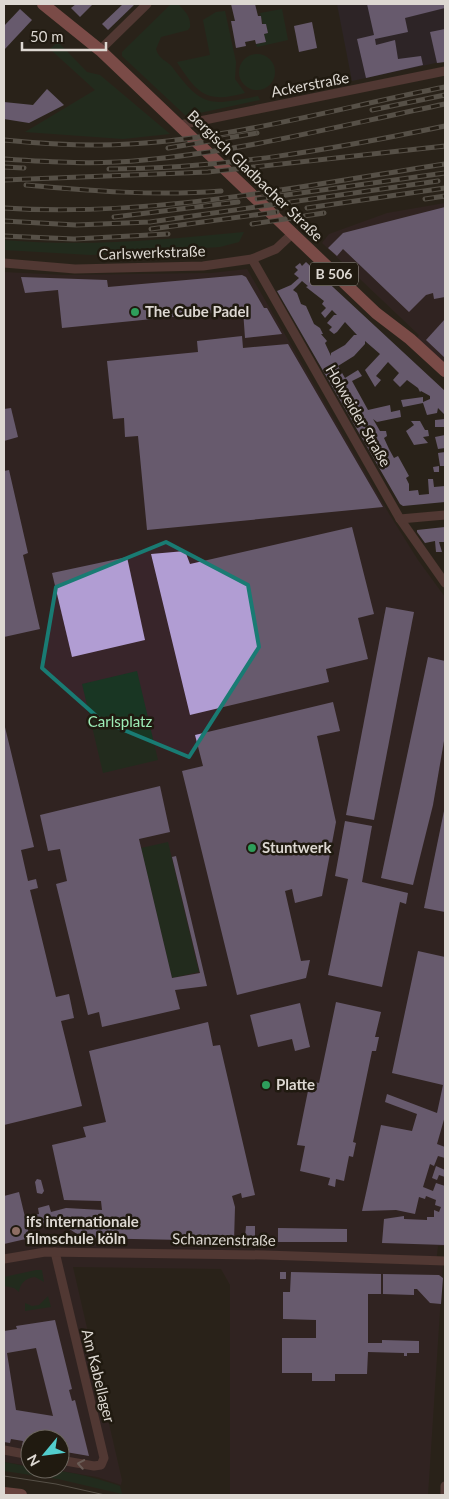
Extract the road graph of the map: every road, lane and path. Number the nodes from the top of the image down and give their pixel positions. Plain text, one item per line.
1 (43, 4) edge
2 (147, 4) edge
3 (100, 50) junction
4 (445, 71) edge
5 (180, 125) junction
6 (292, 234) junction
7 (252, 259) junction
8 (4, 264) edge
9 (445, 371) edge
10 (445, 514) edge
11 (400, 519) junction
12 (445, 583) edge
13 (55, 1252) junction
14 (4, 1259) edge
15 (445, 1261) edge
16 (4, 1450) edge
17 (20, 1453) edge
18 (70, 1462) edge
19 (445, 1486) edge
20 (4, 1493) edge
21 (20, 1495) edge
22 (445, 1495) edge

1 - 3 main road, Bergisch Gladbacher Straße / B 506
2 - 3 street
3 - 5 main road, Bergisch Gladbacher Straße / B 506
4 - 5 street, Ackerstraße
5 - 6 main road, Bergisch Gladbacher Straße / B 506
6 - 7 street, Carlswerkstraße
6 - 9 main road, Bergisch Gladbacher Straße / B 506
7 - 8 street, Carlswerkstraße
7 - 11 street, Holweider Straße
10 - 11 street
11 - 12 street, Holweider Straße
13 - 14 street, Schanzenstraße
13 - 15 street, Schanzenstraße
13 -> 18 street, Am Kabellager
16 - 17 street
19 - 22 street
20 - 21 main road

